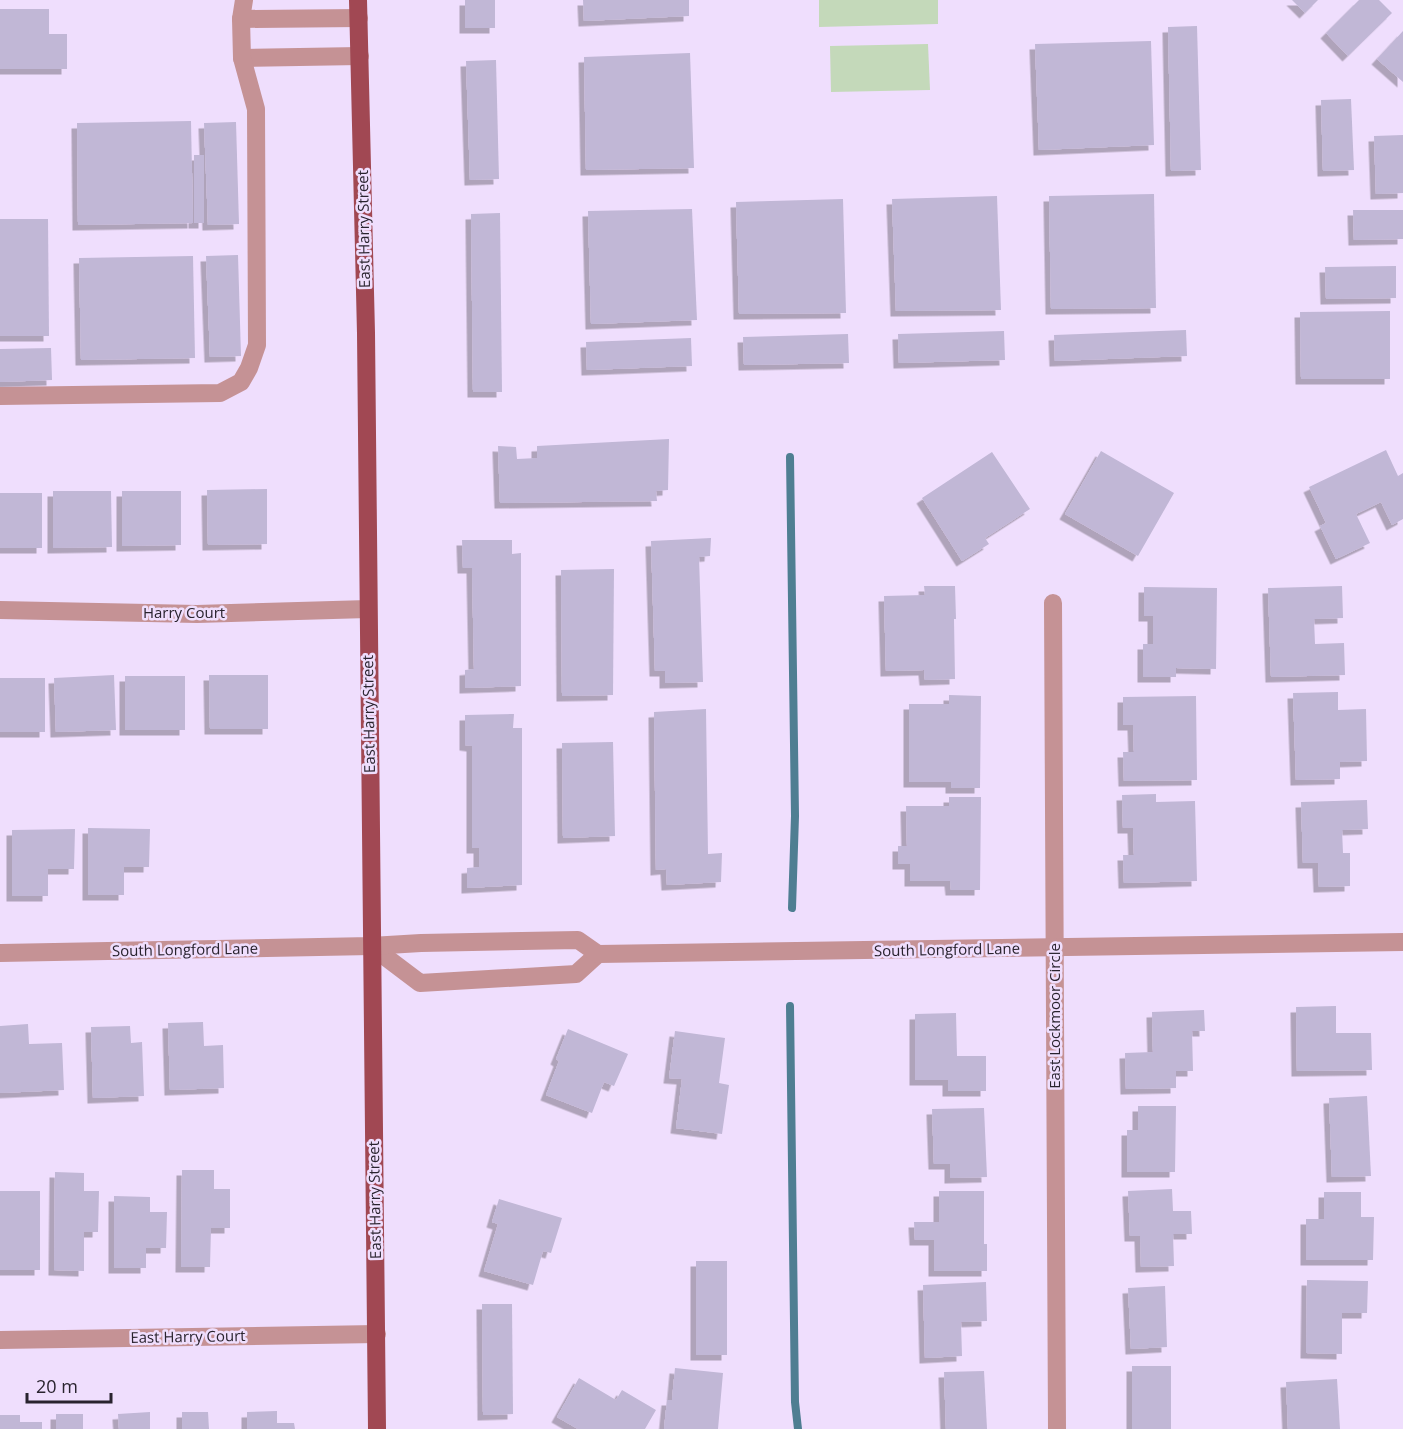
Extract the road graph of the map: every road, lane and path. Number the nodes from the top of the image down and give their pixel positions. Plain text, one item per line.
1 (244, 0) edge
2 (358, 9) edge
3 (241, 19) junction
4 (360, 56) junction
5 (242, 58) junction
6 (0, 396) edge
7 (1053, 603) dead end
8 (368, 609) junction
9 (0, 610) edge
10 (1403, 942) edge
11 (371, 946) junction
12 (1054, 948) junction
13 (0, 953) edge
14 (598, 954) junction
15 (377, 1334) junction
16 (0, 1340) edge
17 (377, 1429) edge
18 (1057, 1429) edge

1 - 3 street
2 - 3 street
2 - 4 main road, East Harry Street
3 - 5 street
4 - 5 street
4 - 8 main road, East Harry Street
5 - 6 street
7 - 12 street, East Lockmoor Circle
8 - 9 street, Harry Court
8 - 11 main road, East Harry Street
10 - 12 street, South Longford Lane
11 - 13 street, South Longford Lane
11 - 14 street, South Longford Lane
11 - 14 street
11 - 15 main road, East Harry Street
12 - 14 street, South Longford Lane
12 - 18 street, East Lockmoor Circle
15 - 16 street, East Harry Court
15 - 17 main road, East Harry Street

